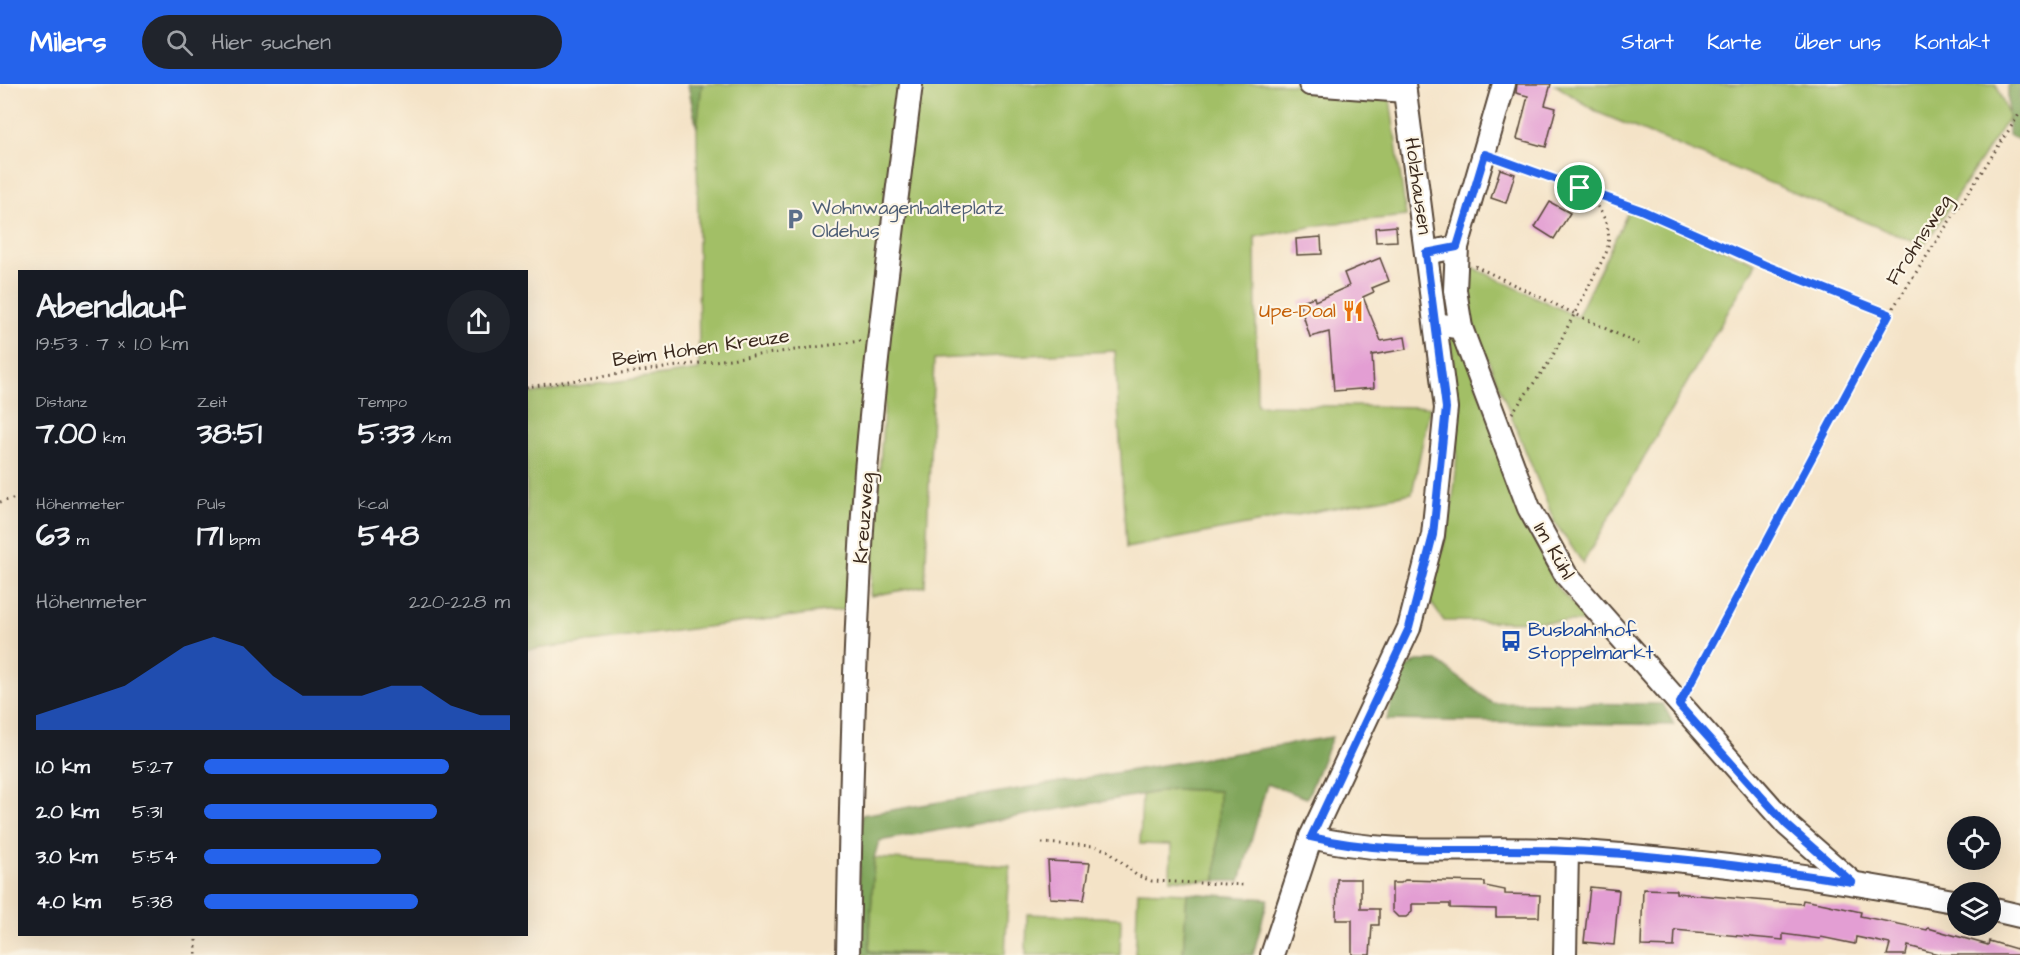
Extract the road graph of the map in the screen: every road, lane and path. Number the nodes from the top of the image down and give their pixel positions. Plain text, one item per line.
1 (911, 84) edge
2 (1311, 84) edge
3 (1504, 84) edge
4 (1405, 87) edge
5 (2020, 113) edge
6 (1485, 154) junction
7 (1580, 188) junction
8 (1457, 252) junction
9 (1426, 253) junction
10 (1576, 313) junction
11 (1889, 314) junction
12 (1437, 324) junction
13 (1461, 328) junction
14 (879, 338) junction
15 (1638, 344) dead end
16 (528, 387) edge
17 (1499, 428) junction
18 (18, 498) edge
19 (0, 502) edge
20 (1679, 705) junction
21 (1311, 837) junction
22 (1042, 843) dead end
23 (1567, 851) junction
24 (1852, 882) junction
25 (1245, 885) dead end
26 (1947, 900) edge
27 (2001, 912) edge
28 (2020, 916) edge
29 (196, 936) edge
30 (196, 955) edge
31 (848, 955) edge
32 (1272, 955) edge
33 (1565, 955) edge

1 - 14 street, Kreuzweg
2 - 4 street
3 - 6 street, Im Kühl
4 - 9 street, Holzhausen
5 - 11 path, Frohnsweg
6 - 7 path
6 - 8 street, Im Kühl
7 - 10 path
7 - 11 path
8 - 9 street
8 - 10 path
8 - 13 street, Im Kühl
9 - 12 street, Holzhausen
10 - 15 path
10 - 17 path
11 - 20 path, Frohnsweg
12 - 13 street
12 - 21 street, Holzhausen
13 - 17 street, Im Kühl
14 - 16 path, Beim Hohen Kreuze
14 - 31 street, Kreuzweg
17 - 20 street, Im Kühl
18 - 19 path
20 - 24 street, Im Kühl
21 - 23 street
21 - 32 street, Holzhausen
22 - 25 path
23 - 24 street
23 - 33 street
24 - 26 street
27 - 28 street
29 - 30 path

